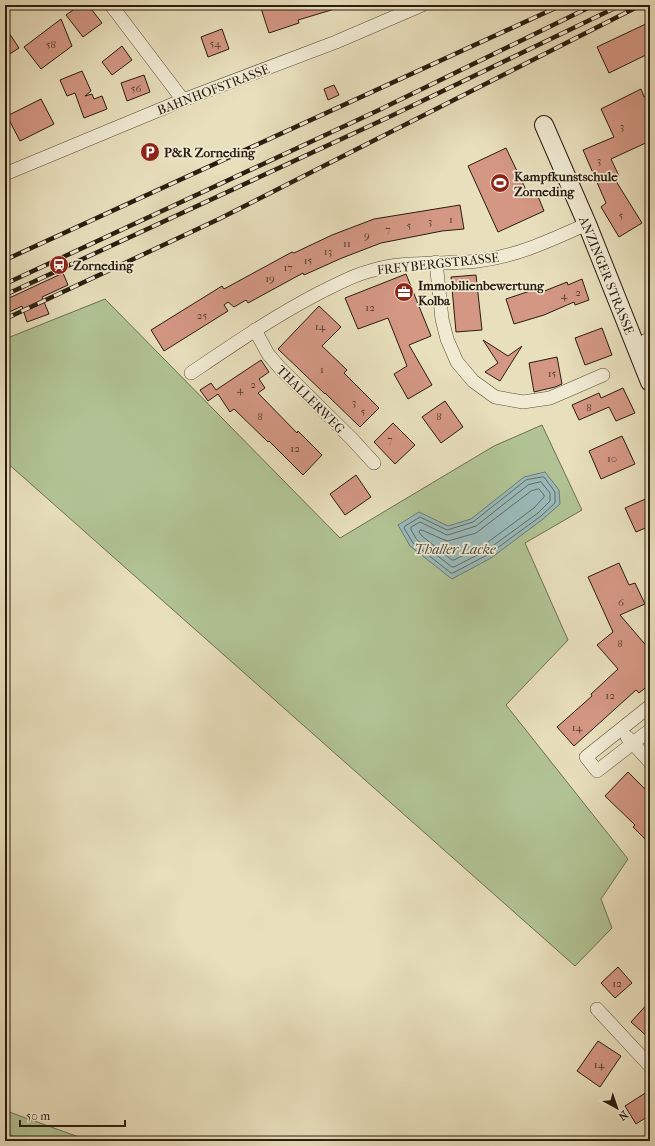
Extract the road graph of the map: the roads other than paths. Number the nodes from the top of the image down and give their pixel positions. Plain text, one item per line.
1 (111, 5) edge
2 (422, 5) edge
3 (183, 100) junction
4 (544, 125) dead end
5 (5, 174) edge
6 (587, 224) junction
7 (436, 262) junction
8 (255, 330) junction
9 (643, 343) edge
10 (191, 373) dead end
11 (604, 375) dead end
12 (650, 382) edge
13 (374, 463) dead end
14 (650, 706) edge
15 (619, 730) junction
16 (650, 730) edge
17 (633, 743) junction
18 (650, 762) edge
19 (597, 1009) dead end
20 (650, 1066) edge

1 - 3 street
2 - 3 street, BAHNHOFSTRASSE
3 - 5 street, BAHNHOFSTRASSE
4 - 6 street, ANZINGER STRASSE
6 - 7 street, FREYBERGSTRASSE
6 - 9 street, ANZINGER STRASSE
7 - 8 street, FREYBERGSTRASSE
7 - 11 street
8 - 10 street, FREYBERGSTRASSE
8 - 13 street, THALLERWEG
9 - 12 street, ANZINGER STRASSE
14 - 15 street
15 - 17 street
15 - 17 street
16 - 17 street
17 - 18 street
19 - 20 street

